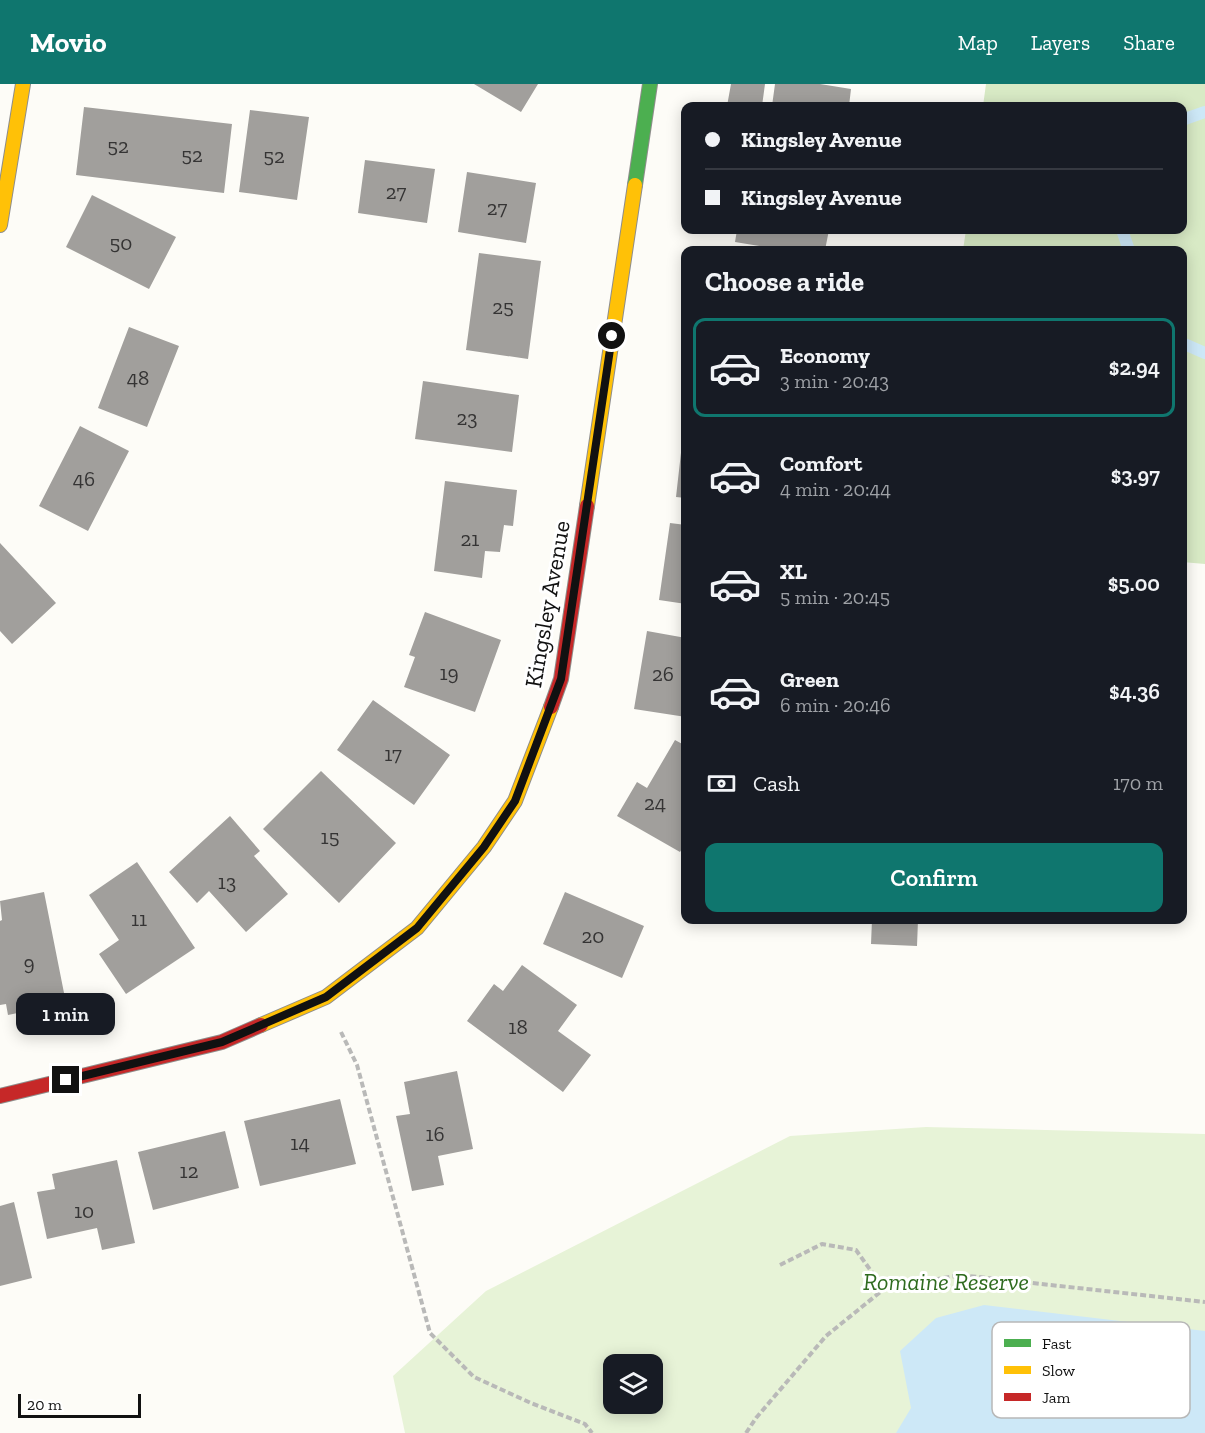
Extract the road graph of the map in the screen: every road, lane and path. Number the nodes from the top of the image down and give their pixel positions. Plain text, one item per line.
1 (23, 84) edge
2 (650, 84) edge
3 (0, 225) edge
4 (357, 1065) dead end
5 (0, 1096) edge
6 (780, 1265) dead end
7 (884, 1288) junction
8 (1205, 1302) edge
9 (592, 1433) edge
10 (746, 1433) edge

1 - 3 street
2 - 5 street, Kingsley Avenue
4 - 9 path
6 - 7 path
7 - 8 path
7 - 10 path

